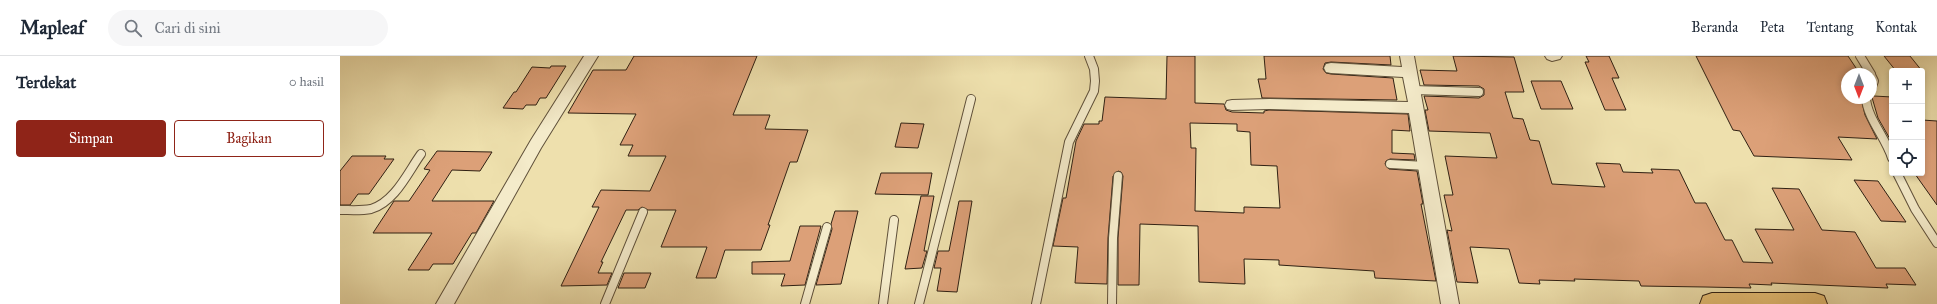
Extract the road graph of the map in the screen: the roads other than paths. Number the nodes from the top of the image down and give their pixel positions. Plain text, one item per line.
1 (591, 56) edge
2 (1089, 56) edge
3 (1407, 56) edge
4 (1552, 56) edge
5 (1555, 56) edge
6 (1860, 56) edge
7 (1331, 68) dead end
8 (1867, 68) edge
9 (1410, 72) junction
10 (1413, 90) junction
11 (1479, 92) dead end
12 (971, 99) dead end
13 (1866, 104) edge
14 (1232, 106) dead end
15 (1416, 108) junction
16 (1889, 150) edge
17 (421, 154) dead end
18 (1390, 164) dead end
19 (1426, 166) junction
20 (1118, 176) dead end
21 (1899, 176) edge
22 (340, 210) edge
23 (643, 212) dead end
24 (894, 220) dead end
25 (827, 227) dead end
26 (1937, 243) edge
27 (445, 304) edge
28 (605, 304) edge
29 (805, 304) edge
30 (883, 304) edge
31 (919, 304) edge
32 (1036, 304) edge
33 (1112, 304) edge
34 (1450, 304) edge
35 (1712, 304) edge
36 (1815, 304) edge

1 - 27 street
2 - 32 lane
3 - 9 street
4 - 5 street
6 - 8 lane
7 - 9 street
9 - 10 street
10 - 11 lane
10 - 15 street
12 - 31 lane
13 - 16 lane
14 - 15 street
15 - 19 street
17 - 22 lane
18 - 19 lane
19 - 34 street
20 - 33 lane
21 - 26 lane
23 - 28 lane
24 - 30 lane
25 - 29 lane
35 - 36 highway

